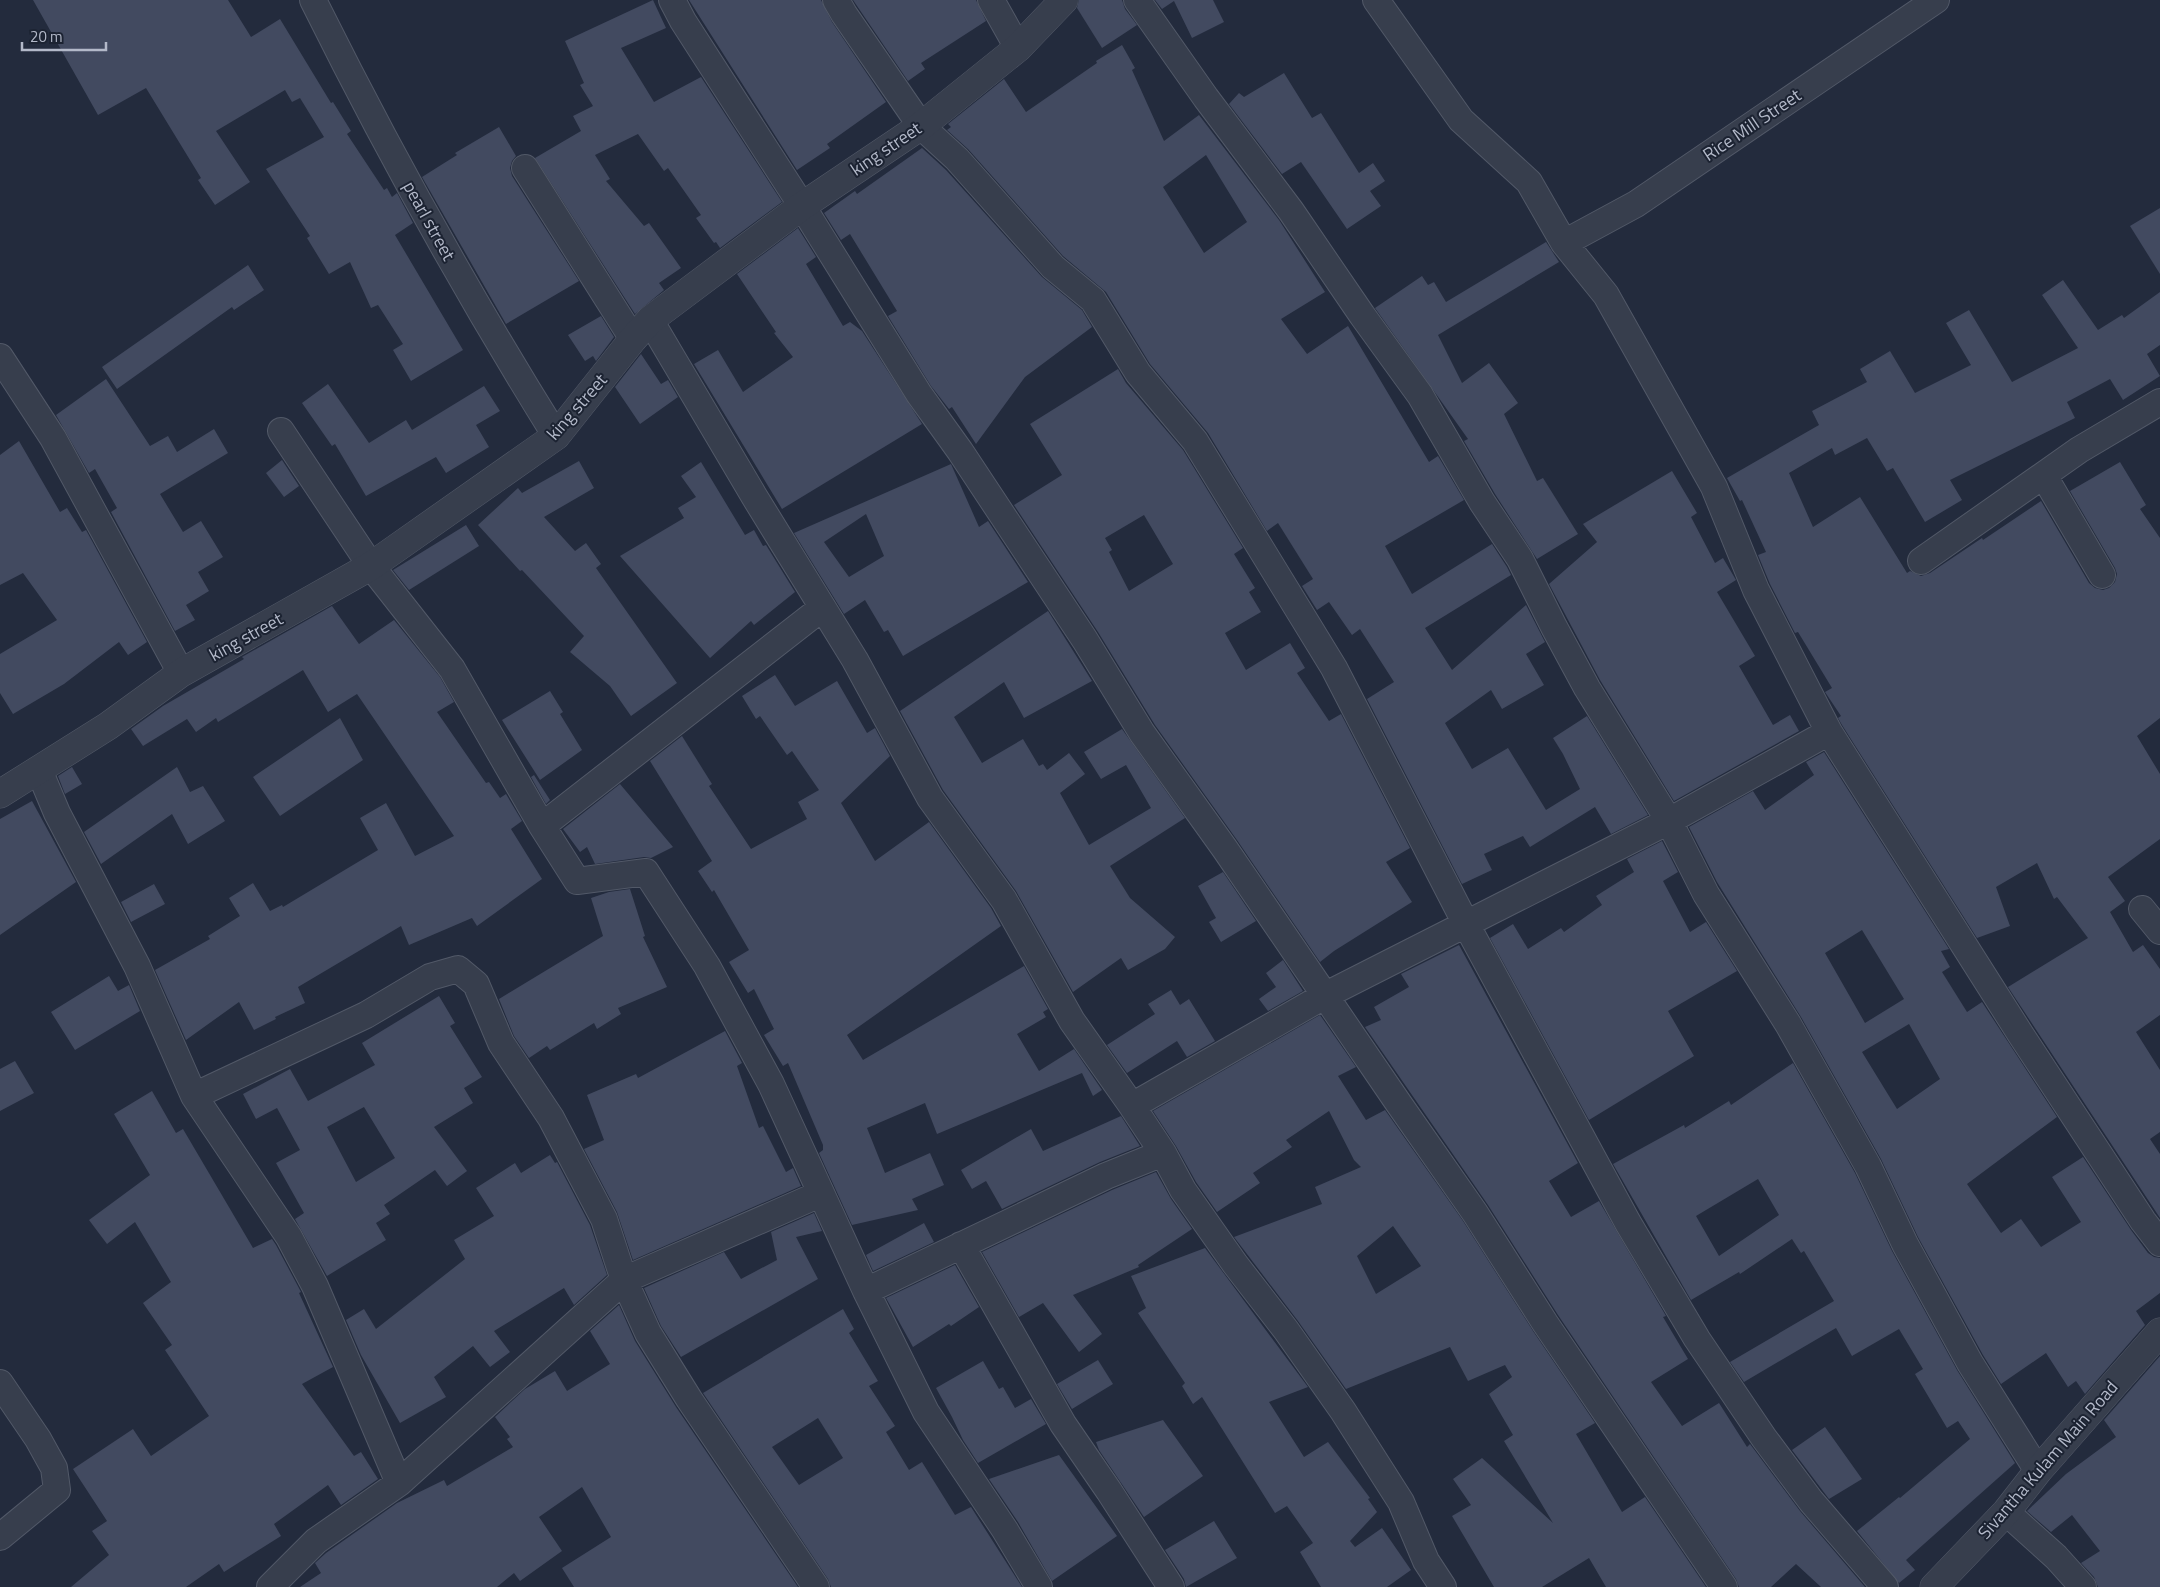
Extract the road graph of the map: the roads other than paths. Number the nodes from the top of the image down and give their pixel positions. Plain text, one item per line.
1 (314, 0) edge
2 (672, 0) edge
3 (836, 0) edge
4 (991, 0) edge
5 (1064, 0) edge
6 (1137, 0) edge
7 (1376, 0) edge
8 (1936, 0) edge
9 (1018, 48) junction
10 (921, 126) junction
11 (525, 168) dead end
12 (802, 206) junction
13 (1564, 243) junction
14 (642, 330) junction
15 (0, 357) edge
16 (2160, 402) edge
17 (281, 431) dead end
18 (556, 436) junction
19 (2044, 476) junction
20 (1921, 561) dead end
21 (371, 566) junction
22 (2102, 574) dead end
23 (822, 608) junction
24 (181, 674) junction
25 (1829, 732) junction
26 (39, 770) junction
27 (0, 794) edge
28 (1669, 821) junction
29 (542, 826) junction
30 (2142, 909) dead end
31 (1466, 924) junction
32 (2160, 931) edge
33 (1324, 996) junction
34 (194, 1096) junction
35 (1132, 1106) junction
36 (1163, 1153) junction
37 (820, 1194) junction
38 (2160, 1243) edge
39 (961, 1245) junction
40 (624, 1280) junction
41 (866, 1291) junction
42 (2160, 1332) edge
43 (0, 1383) edge
44 (2038, 1471) junction
45 (399, 1483) junction
46 (2006, 1512) junction
47 (0, 1537) edge
48 (270, 1587) edge
49 (816, 1587) edge
50 (1039, 1587) edge
51 (1171, 1587) edge
52 (1443, 1587) edge
53 (1724, 1587) edge
54 (1885, 1587) edge
55 (1934, 1587) edge
56 (2083, 1587) edge

1 - 18 street, pearl street
2 - 12 street
3 - 10 street
4 - 9 street
5 - 9 street, king street
6 - 28 street
7 - 13 street
8 - 13 street, Rice Mill Street
9 - 10 street, king street
10 - 12 street, king street
10 - 31 street
11 - 14 street
12 - 14 street, king street
12 - 33 street
13 - 25 street
14 - 18 street, king street
14 - 23 street
15 - 24 street
16 - 19 street
17 - 21 street
18 - 21 street, king street
19 - 20 street
19 - 22 street
21 - 24 street, king street
21 - 29 street
23 - 29 street
23 - 35 street
24 - 26 street, king street
25 - 28 street
25 - 38 street
26 - 27 street, king street
26 - 34 street
28 - 31 street
28 - 44 street
29 - 37 street
30 - 32 street
31 - 33 street
31 - 54 street
33 - 35 street
33 - 53 street
34 - 40 street
34 - 45 street
35 - 36 street
36 - 39 street
36 - 52 street
37 - 40 street
37 - 41 street
39 - 41 street
39 - 51 street
40 - 45 street
40 - 49 street
41 - 50 street
42 - 44 street, Sivantha Kulam Main Road
43 - 47 street
44 - 46 street, Sivantha Kulam Main Road
45 - 48 street
46 - 55 street, Sivantha Kulam Main Road
46 - 56 street

